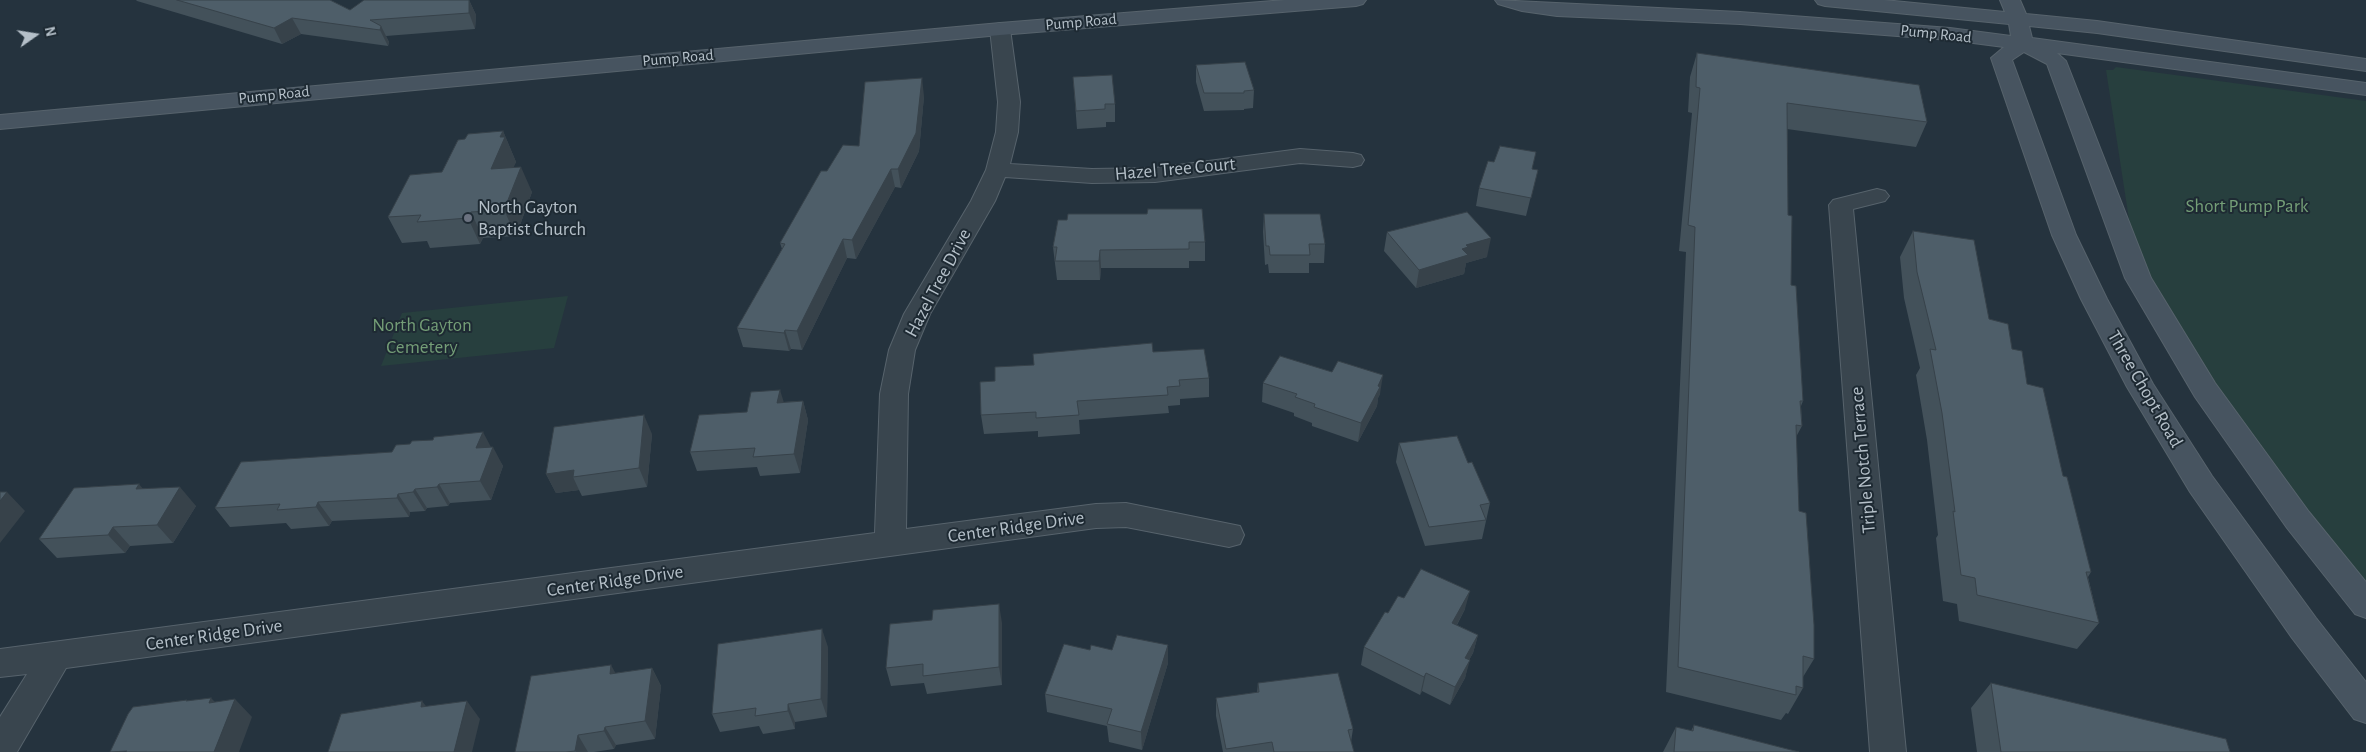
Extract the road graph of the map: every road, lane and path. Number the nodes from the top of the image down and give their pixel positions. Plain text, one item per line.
1 (1356, 0) edge
2 (1504, 0) edge
3 (1825, 0) edge
4 (2017, 21) edge
5 (1000, 29) junction
6 (2366, 65) edge
7 (2366, 89) edge
8 (0, 122) edge
9 (1353, 160) dead end
10 (998, 170) junction
11 (1877, 196) dead end
12 (1229, 535) dead end
13 (890, 544) junction
14 (2366, 605) edge
15 (55, 657) junction
16 (0, 663) edge
17 (2366, 708) edge
18 (0, 749) edge
19 (1888, 752) edge

1 - 5 main road, Pump Road
2 - 4 main road, Pump Road
3 - 4 main road, Pump Road
4 - 6 main road, Pump Road
4 - 7 main road, Pump Road
4 - 14 main road
4 - 17 main road, Three Chopt Road
5 - 8 main road, Pump Road
5 - 10 street, Hazel Tree Drive
9 - 10 street, Hazel Tree Court
10 - 13 street, Hazel Tree Drive
11 - 19 street, Triple Notch Terrace
12 - 13 street, Center Ridge Drive
13 - 15 street, Center Ridge Drive
15 - 16 street, Center Ridge Drive
15 - 18 street

